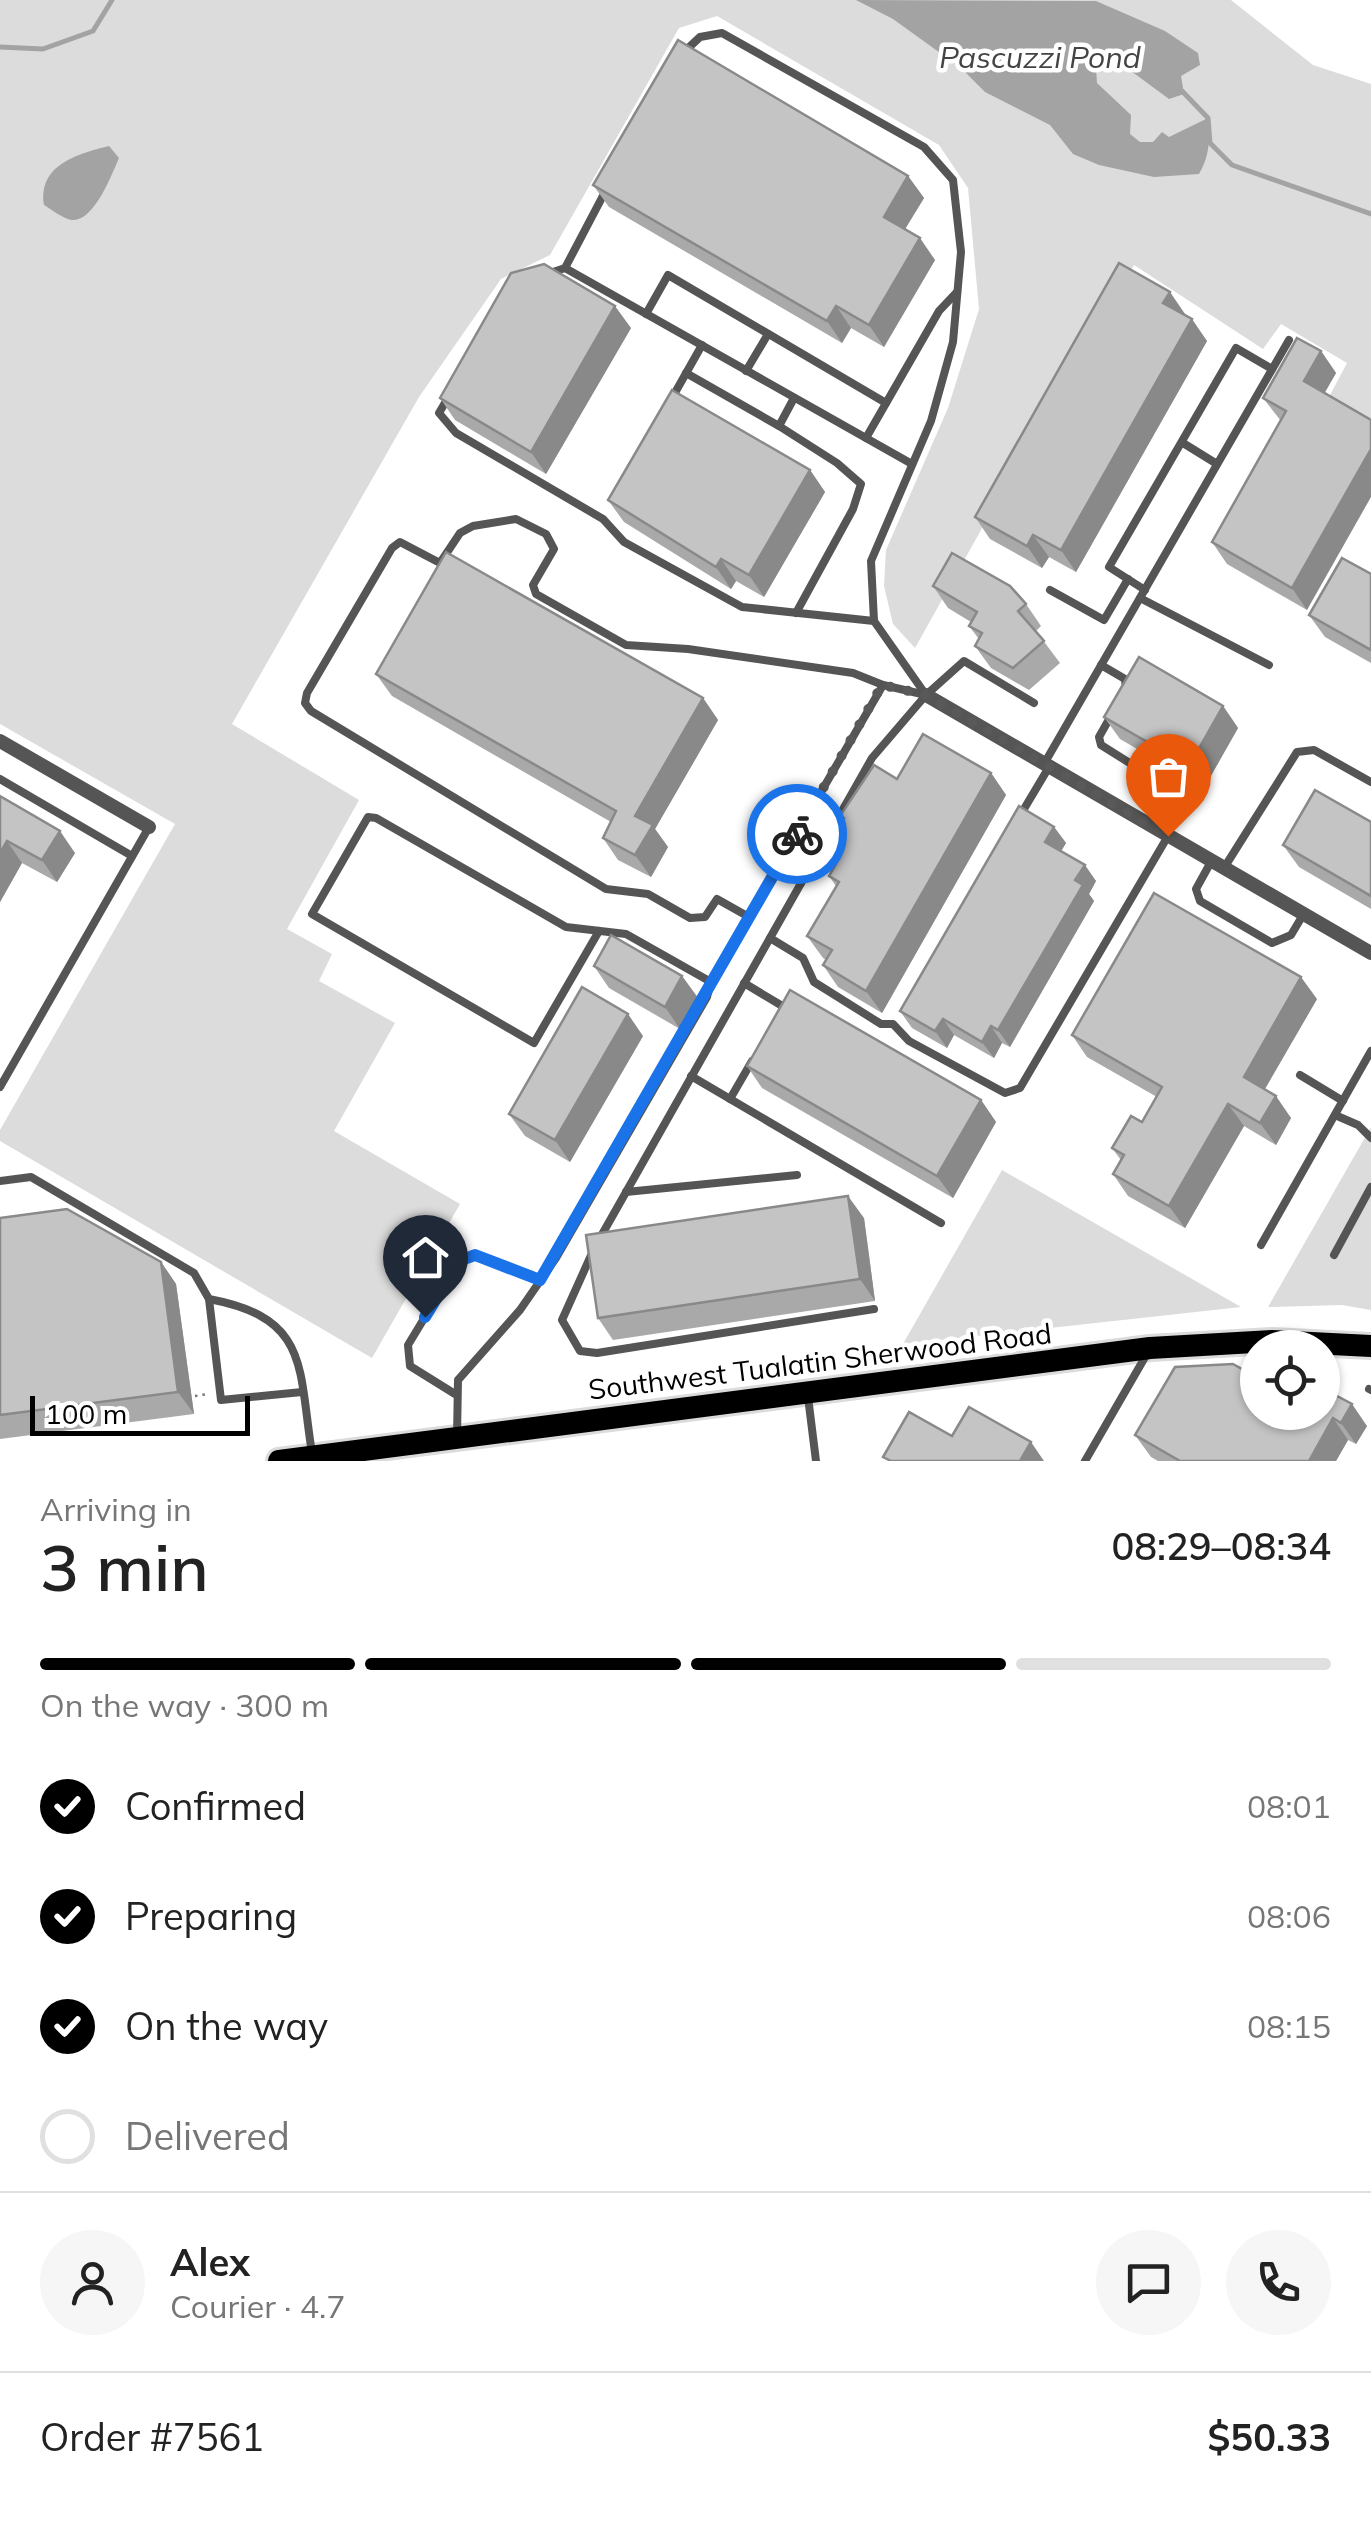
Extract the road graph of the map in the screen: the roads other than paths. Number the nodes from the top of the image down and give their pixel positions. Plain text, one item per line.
1 (681, 54) edge
2 (615, 173) edge
3 (565, 268) junction
4 (530, 280) edge
5 (957, 292) junction
6 (646, 314) junction
7 (768, 334) junction
8 (1289, 340) dead end
9 (702, 346) junction
10 (1272, 370) junction
11 (746, 371) junction
12 (686, 372) junction
13 (457, 381) edge
14 (794, 398) junction
15 (886, 404) junction
16 (668, 405) edge
17 (779, 426) junction
18 (866, 438) junction
19 (1183, 443) junction
20 (912, 464) junction
21 (1217, 464) junction
22 (612, 503) edge
23 (603, 519) junction
24 (1128, 579) junction
25 (1050, 590) dead end
26 (1142, 594) junction
27 (796, 613) junction
28 (874, 622) junction
29 (1101, 665) junction
30 (1268, 665) dead end
31 (882, 685) junction
32 (926, 695) junction
33 (1034, 703) dead end
34 (0, 741) edge
35 (1046, 765) junction
36 (0, 780) edge
37 (1371, 782) edge
38 (1018, 819) edge
39 (149, 827) joint
40 (1165, 834) junction
41 (132, 856) junction
42 (1218, 864) junction
43 (1304, 914) junction
44 (749, 916) junction
45 (598, 931) junction
46 (770, 938) junction
47 (1371, 953) edge
48 (711, 982) junction
49 (744, 983) junction
50 (901, 1010) edge
51 (775, 1022) edge
52 (893, 1024) junction
53 (1371, 1051) edge
54 (757, 1053) edge
55 (1300, 1075) dead end
56 (691, 1076) junction
57 (0, 1087) edge
58 (730, 1099) junction
59 (1343, 1101) junction
60 (1334, 1116) junction
61 (1371, 1138) edge
62 (797, 1175) dead end
63 (0, 1181) edge
64 (1371, 1187) edge
65 (626, 1192) junction
66 (941, 1224) dead end
67 (1261, 1245) dead end
68 (1334, 1255) dead end
69 (540, 1280) junction
70 (209, 1298) junction
71 (874, 1309) dead end
72 (1371, 1346) edge
73 (1150, 1348) junction
74 (302, 1392) junction
75 (807, 1393) junction
76 (455, 1394) junction
77 (457, 1438) junction
78 (313, 1457) junction
79 (346, 1457) edge
80 (818, 1460) edge
81 (279, 1461) edge
82 (1085, 1461) edge

1 - 5 lane
2 - 3 lane
3 - 4 lane
3 - 6 lane
5 - 15 lane
5 - 20 lane
6 - 7 lane
6 - 9 lane
7 - 11 lane
7 - 15 lane
8 - 10 lane
9 - 11 lane
9 - 12 lane
10 - 19 lane
10 - 21 lane
11 - 14 lane
12 - 16 lane
12 - 17 lane
13 - 23 lane
14 - 17 lane
14 - 18 lane
15 - 18 lane
17 - 27 lane
18 - 20 lane
19 - 21 lane
19 - 24 lane
20 - 28 lane
21 - 26 lane
22 - 23 lane
23 - 27 lane
24 - 25 lane
24 - 26 lane
26 - 29 lane
26 - 30 lane
27 - 28 lane
28 - 32 lane
29 - 35 lane
29 - 40 lane
31 - 32 lane
31 - 44 lane
31 - 44 lane
32 - 33 lane
32 - 35 street
32 - 46 lane
34 - 39 street
35 - 38 lane
35 - 40 street
36 - 41 lane
37 - 42 lane
39 - 41 lane
40 - 42 street
40 - 52 lane
41 - 57 lane
42 - 43 street
42 - 43 lane
43 - 47 street
44 - 48 lane
45 - 45 lane
45 - 48 lane
46 - 49 lane
46 - 52 lane
48 - 69 lane
49 - 51 lane
49 - 56 lane
50 - 52 lane
53 - 59 lane
54 - 58 lane
55 - 59 lane
56 - 58 lane
56 - 65 lane
58 - 66 lane
59 - 60 lane
60 - 61 lane
60 - 67 lane
62 - 65 lane
63 - 70 lane
64 - 68 lane
65 - 71 lane
69 - 76 lane
69 - 76 lane
70 - 74 lane
70 - 74 lane
72 - 73 highway, Southwest Tualatin Sherwood Road
73 - 75 highway, Southwest Tualatin Sherwood Road
73 - 82 lane
74 - 78 lane
75 - 77 highway, Southwest Tualatin Sherwood Road
75 - 80 lane
76 - 77 lane
77 - 79 highway, Southwest Tualatin Sherwood Road
78 - 79 highway, Southwest Tualatin Sherwood Road
78 - 81 highway, Southwest Tualatin Sherwood Road

